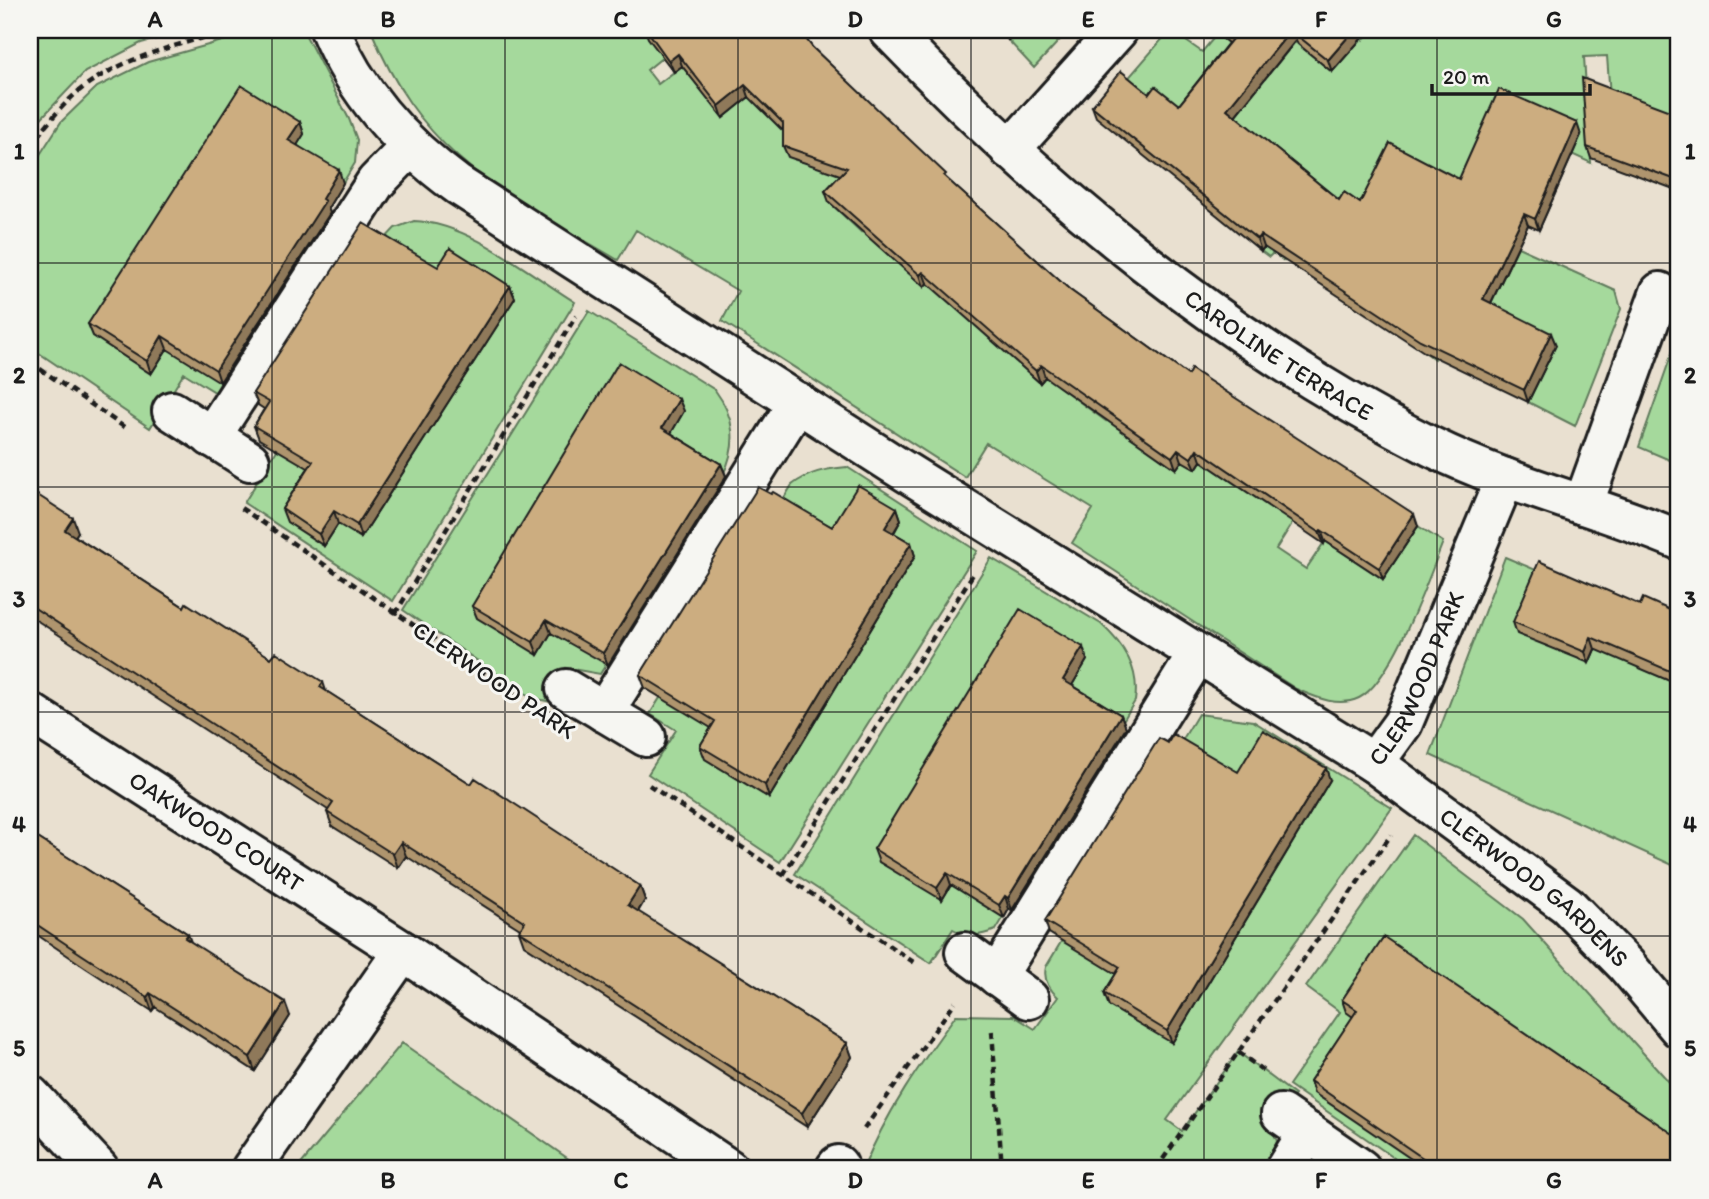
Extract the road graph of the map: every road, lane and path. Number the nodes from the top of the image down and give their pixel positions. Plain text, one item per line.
1 (232, 30) edge
2 (330, 30) edge
3 (889, 30) edge
4 (1118, 30) edge
5 (30, 146) edge
6 (411, 146) junction
7 (1010, 150) junction
8 (599, 277) junction
9 (1660, 292) dead end
10 (30, 362) edge
11 (798, 402) junction
12 (172, 411) dead end
13 (135, 435) dead end
14 (211, 437) junction
15 (250, 461) dead end
16 (1505, 478) junction
17 (234, 503) dead end
18 (1583, 505) junction
19 (1000, 531) junction
20 (1679, 540) edge
21 (395, 614) junction
22 (1197, 655) junction
23 (566, 689) dead end
24 (525, 701) dead end
25 (604, 712) junction
26 (31, 713) edge
27 (646, 737) dead end
28 (1374, 764) junction
29 (648, 784) dead end
30 (1418, 795) junction
31 (783, 875) junction
32 (403, 951) junction
33 (965, 952) dead end
34 (922, 968) dead end
35 (997, 976) junction
36 (961, 993) dead end
37 (1029, 999) dead end
38 (991, 1027) dead end
39 (1679, 1028) edge
40 (30, 1095) edge
41 (867, 1125) dead end
42 (99, 1169) edge
43 (251, 1169) edge
44 (729, 1169) edge
45 (1002, 1169) edge
46 (1156, 1169) edge
47 (1285, 1169) edge
48 (1361, 1169) edge

1 - 5 path
2 - 6 street, CLERWOOD PARK
3 - 7 street, CAROLINE TERRACE
4 - 7 street
6 - 8 street, CLERWOOD PARK
6 - 14 street
7 - 16 street, CAROLINE TERRACE
8 - 11 street, CLERWOOD PARK
8 - 21 path
9 - 18 street
10 - 13 path
11 - 19 street, CLERWOOD PARK
11 - 25 street, CLERWOOD PARK
12 - 14 street
14 - 15 street
16 - 18 street, CAROLINE TERRACE
16 - 28 street, CLERWOOD PARK
17 - 21 path, CLERWOOD PARK
18 - 20 street, CAROLINE TERRACE
19 - 22 street, CLERWOOD PARK
19 - 31 path
21 - 24 path, CLERWOOD PARK
22 - 28 street, CLERWOOD PARK
22 - 35 street
23 - 25 street, CLERWOOD PARK
25 - 27 street, CLERWOOD PARK
26 - 32 street, OAKWOOD COURT
28 - 30 street, CLERWOOD GARDENS
29 - 31 path
30 - 39 street, CLERWOOD GARDENS
30 - 46 path
31 - 34 path
32 - 43 street
32 - 44 street, OAKWOOD COURT
33 - 35 street
35 - 37 street
36 - 41 path
38 - 45 path
40 - 42 street
47 - 48 street

